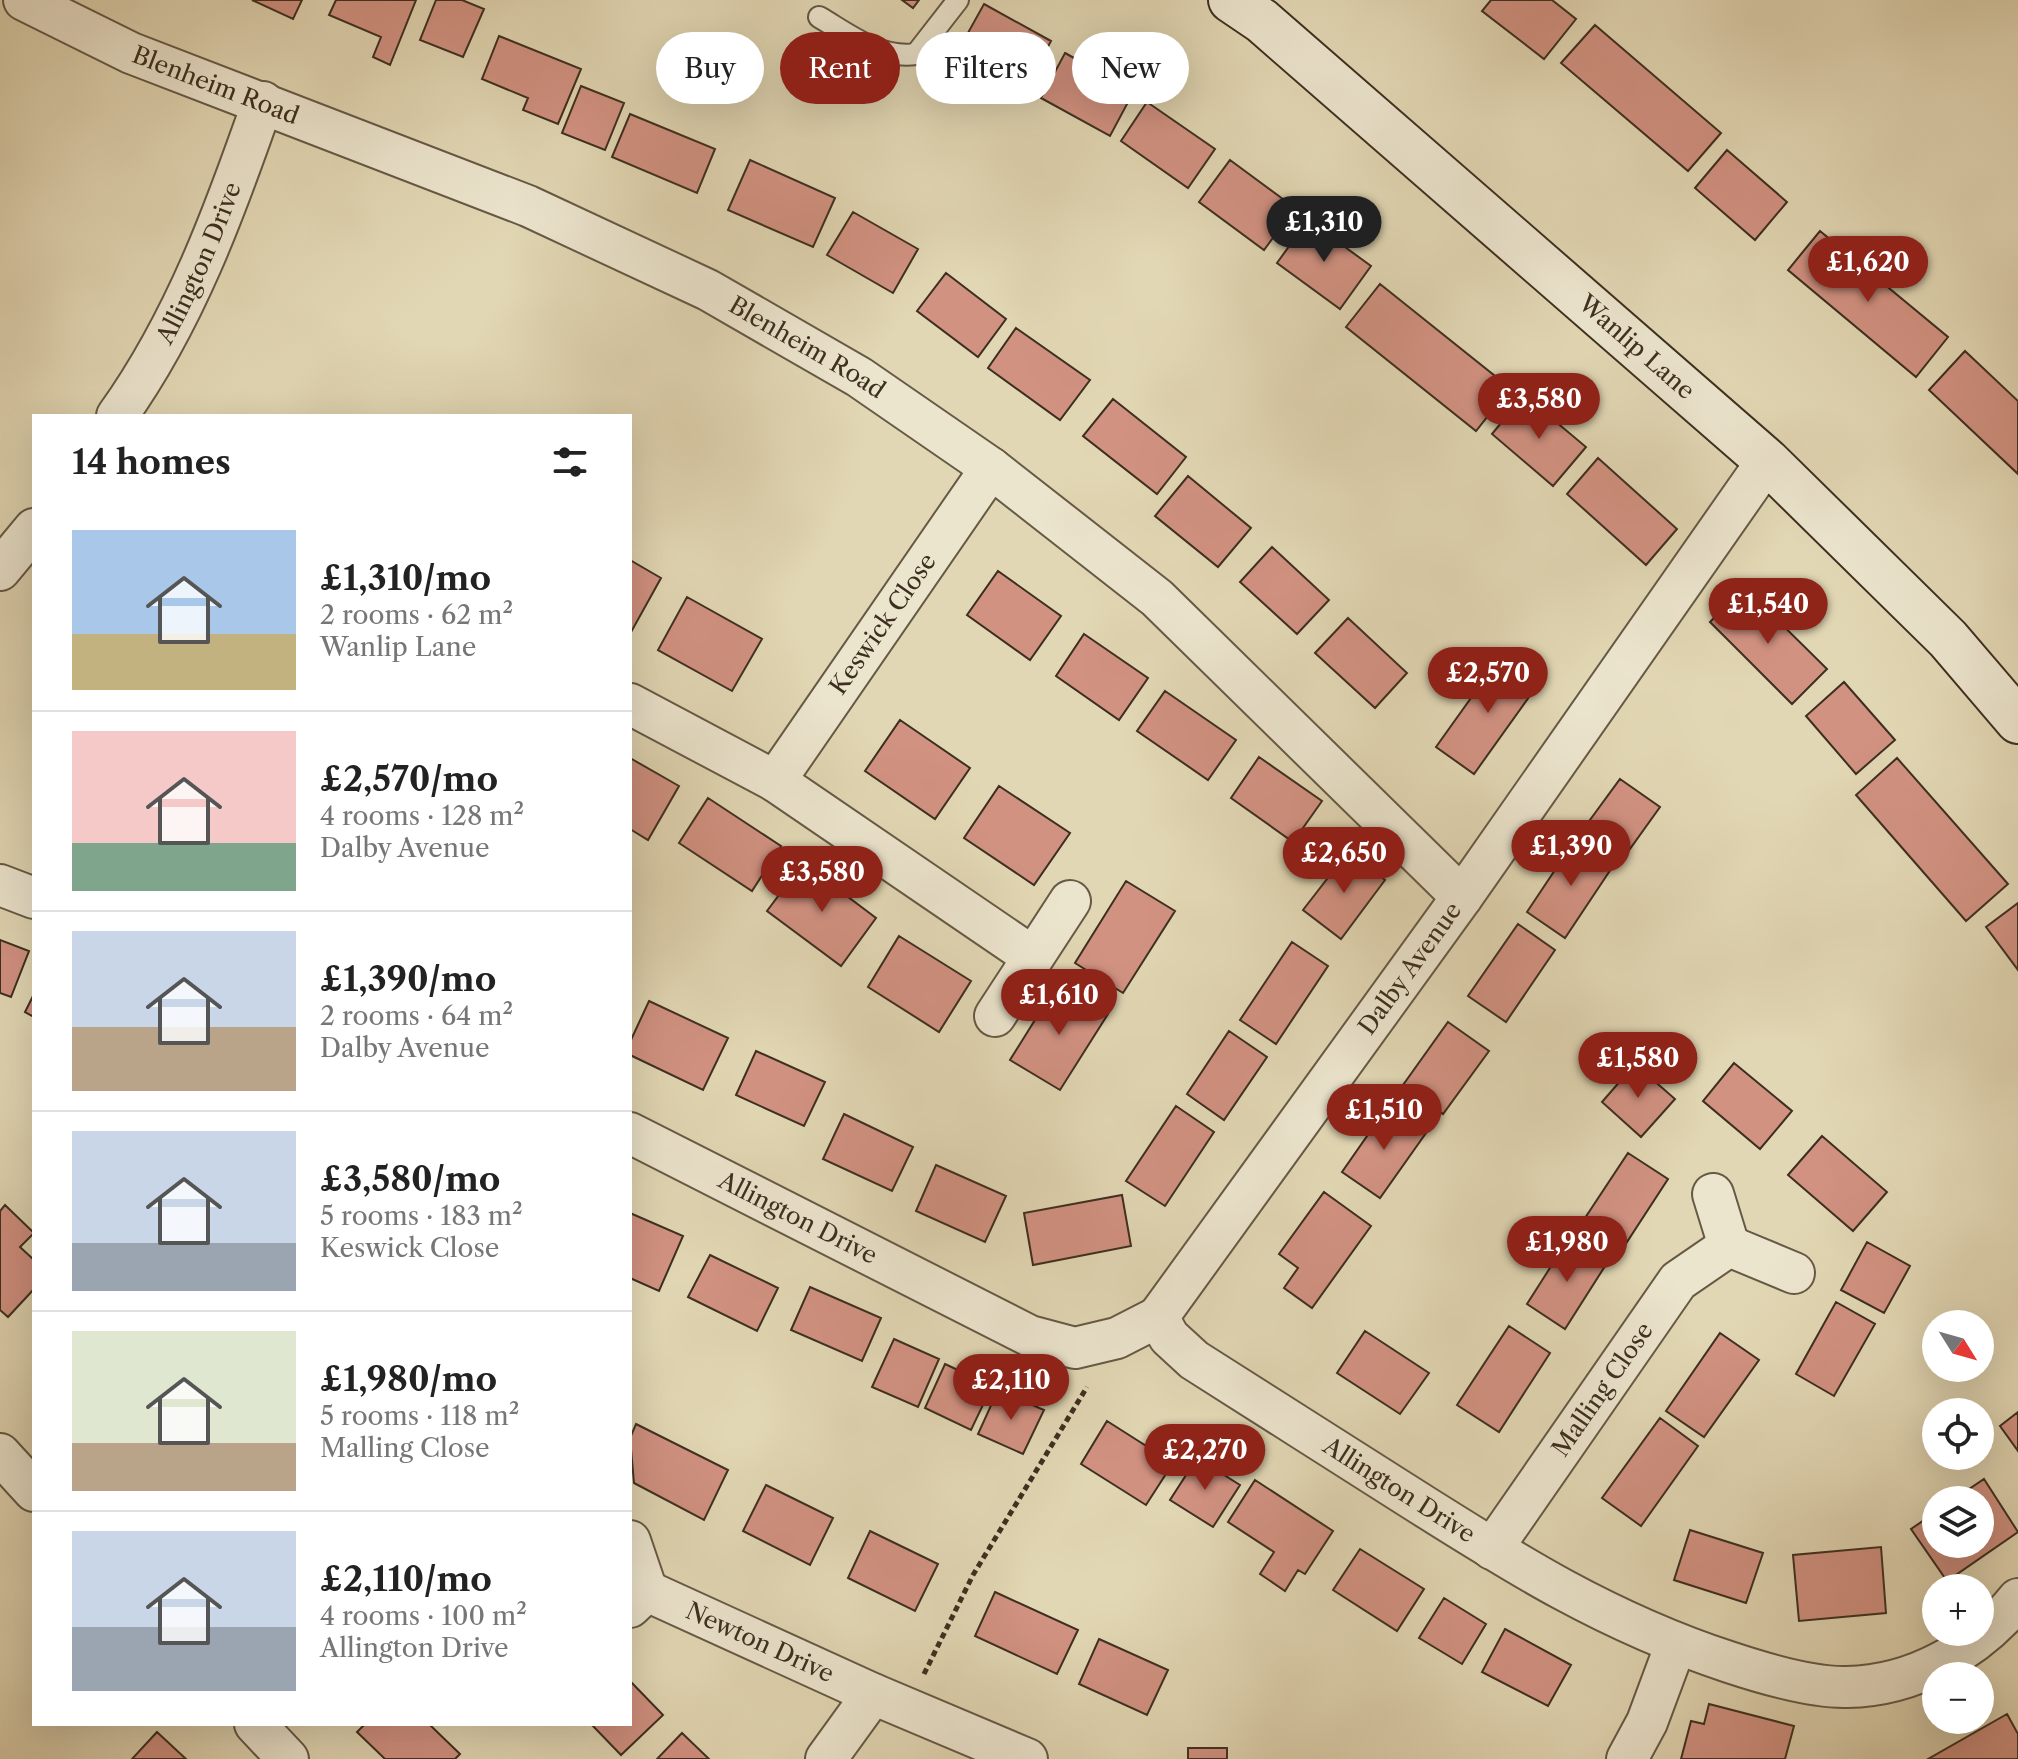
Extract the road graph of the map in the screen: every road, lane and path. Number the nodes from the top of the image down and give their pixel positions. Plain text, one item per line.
1 (24, 0) edge
2 (958, 0) edge
3 (1256, 7) edge
4 (819, 17) dead end
5 (263, 102) junction
6 (118, 414) edge
7 (1767, 461) junction
8 (991, 468) junction
9 (32, 531) edge
10 (0, 570) edge
11 (632, 705) edge
12 (2018, 721) edge
13 (775, 781) junction
14 (0, 885) edge
15 (32, 897) edge
16 (1462, 897) junction
17 (1070, 901) dead end
18 (1033, 957) junction
19 (995, 1016) dead end
20 (632, 1134) edge
21 (1713, 1194) dead end
22 (1729, 1246) junction
23 (1794, 1273) dead end
24 (1158, 1317) junction
25 (1117, 1338) junction
26 (0, 1454) edge
27 (32, 1489) edge
28 (1492, 1549) junction
29 (632, 1554) edge
30 (639, 1599) edge
31 (2018, 1599) edge
32 (1676, 1644) junction
33 (890, 1700) junction
34 (257, 1726) edge
35 (288, 1759) edge
36 (826, 1759) edge
37 (1027, 1759) edge
38 (1627, 1759) edge

1 - 5 street, Blenheim Road
2 - 4 lane
3 - 7 street, Wanlip Lane
5 - 6 street, Allington Drive
5 - 8 street, Blenheim Road
7 - 12 street, Wanlip Lane
7 - 16 street, Dalby Avenue
8 - 13 street, Keswick Close
8 - 16 street, Blenheim Road
9 - 10 street
11 - 13 street
13 - 18 street
14 - 15 street
16 - 24 street, Dalby Avenue
17 - 18 street
18 - 19 street
20 - 25 street, Allington Drive
21 - 22 street
22 - 23 street
22 - 28 street, Malling Close
24 - 25 street, Allington Drive
24 - 28 street, Allington Drive
25 - 33 path
26 - 27 street
28 - 32 street, Allington Drive
29 - 30 street, Newton Drive
30 - 33 street, Newton Drive
31 - 32 street, Allington Drive
32 - 38 street
33 - 36 street
33 - 37 street, Newton Drive
34 - 35 street

